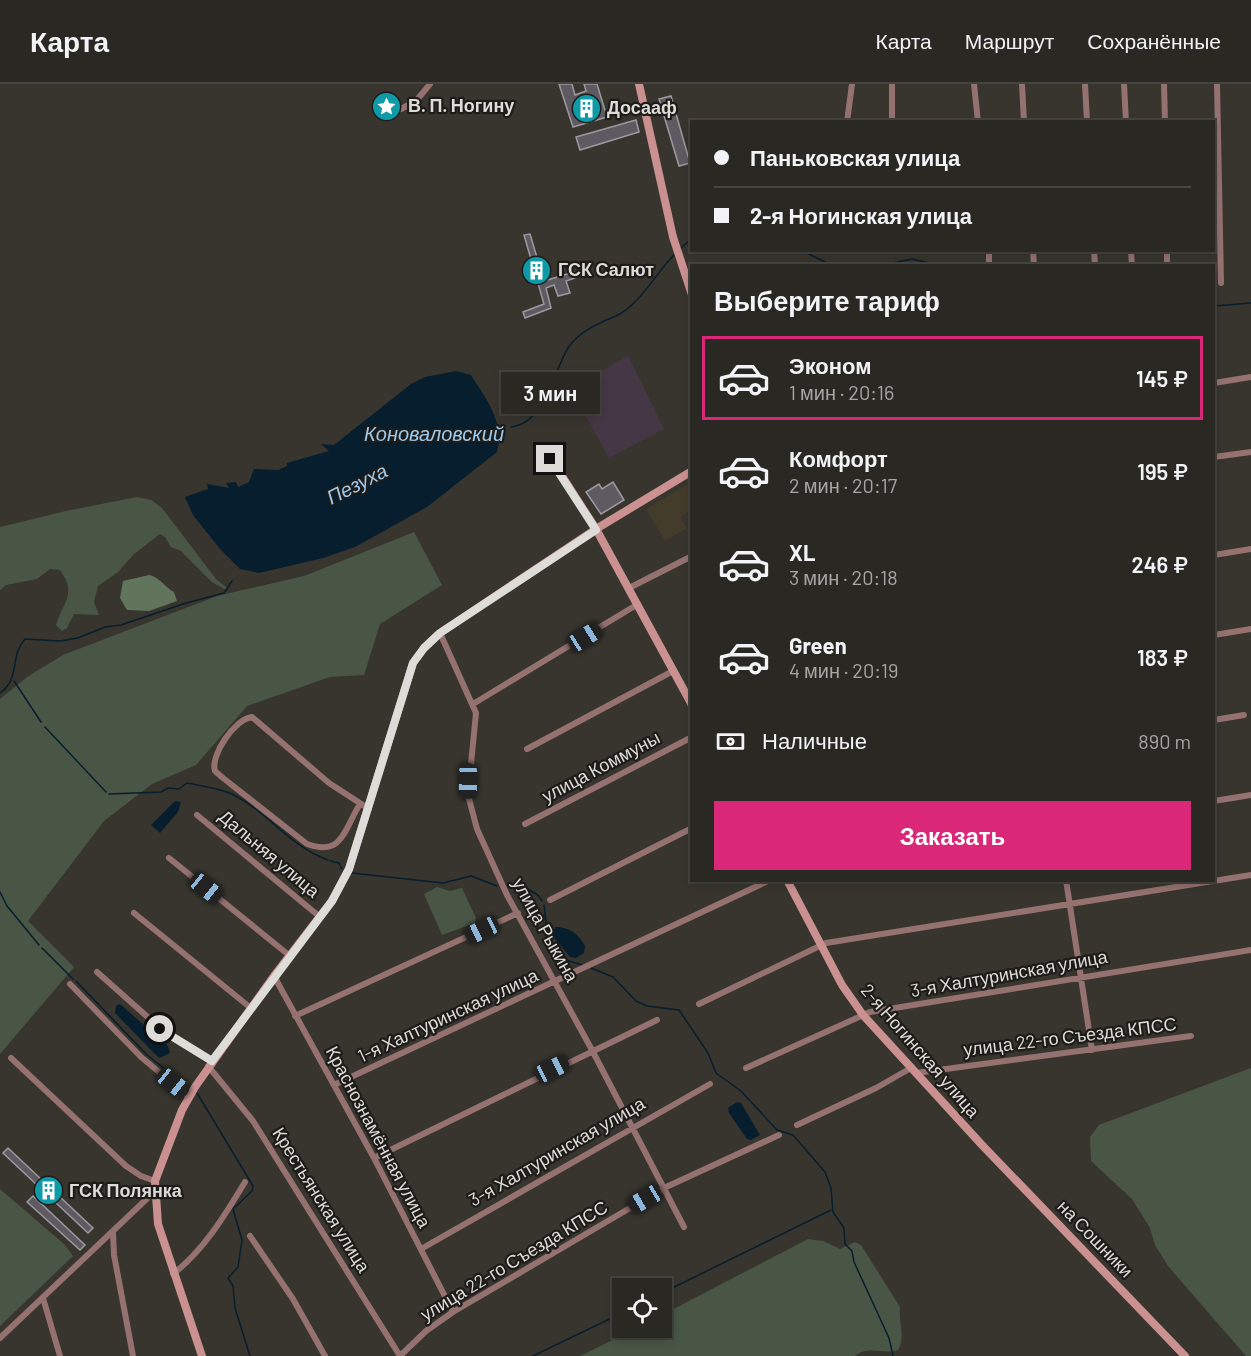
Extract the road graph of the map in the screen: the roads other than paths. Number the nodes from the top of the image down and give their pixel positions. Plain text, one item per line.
1 (430, 84) edge
2 (639, 84) edge
3 (852, 84) edge
4 (892, 84) edge
5 (974, 84) edge
6 (1022, 84) edge
7 (1085, 84) edge
8 (1124, 84) edge
9 (1164, 84) edge
10 (1217, 84) edge
11 (401, 109) dead end
12 (847, 120) edge
13 (892, 120) edge
14 (978, 120) edge
15 (1024, 120) edge
16 (1087, 120) edge
17 (1126, 120) edge
18 (1165, 120) edge
19 (689, 280) edge
20 (1221, 283) dead end
21 (1251, 377) edge
22 (1215, 383) edge
23 (1251, 452) edge
24 (1215, 457) edge
25 (550, 459) dead end
26 (690, 472) edge
27 (596, 530) junction
28 (1251, 549) edge
29 (1215, 555) edge
30 (690, 557) edge
31 (629, 588) junction
32 (638, 604) junction
33 (1251, 629) edge
34 (440, 633) junction
35 (1215, 635) edge
36 (674, 671) junction
37 (690, 701) edge
38 (473, 704) junction
39 (1244, 715) dead end
40 (1215, 720) edge
41 (690, 738) edge
42 (527, 749) dead end
43 (1251, 795) edge
44 (1215, 801) edge
45 (360, 804) junction
46 (369, 809) junction
47 (197, 815) dead end
48 (525, 824) dead end
49 (690, 829) edge
50 (169, 858) dead end
51 (1251, 875) edge
52 (1215, 881) edge
53 (766, 882) edge
54 (788, 882) edge
55 (1066, 882) edge
56 (1207, 882) edge
57 (550, 900) dead end
58 (1070, 904) junction
59 (134, 913) dead end
60 (518, 913) junction
61 (321, 917) junction
62 (820, 945) junction
63 (1251, 950) edge
64 (290, 956) junction
65 (97, 972) dead end
66 (274, 976) junction
67 (1080, 976) junction
68 (556, 982) junction
69 (70, 984) dead end
70 (699, 1004) dead end
71 (252, 1009) junction
72 (862, 1015) junction
73 (295, 1016) junction
74 (657, 1020) dead end
75 (1191, 1036) dead end
76 (592, 1050) junction
77 (1092, 1050) junction
78 (11, 1058) dead end
79 (210, 1064) junction
80 (746, 1068) dead end
81 (914, 1070) junction
82 (710, 1084) dead end
83 (333, 1085) junction
84 (189, 1096) junction
85 (797, 1125) dead end
86 (630, 1128) junction
87 (779, 1135) dead end
88 (982, 1145) joint
89 (374, 1158) junction
90 (155, 1181) junction
91 (245, 1182) dead end
92 (664, 1188) junction
93 (154, 1192) junction
94 (684, 1227) dead end
95 (112, 1233) junction
96 (250, 1236) dead end
97 (421, 1248) junction
98 (173, 1275) junction
99 (43, 1298) junction
100 (453, 1312) junction
101 (0, 1338) edge
102 (60, 1356) edge
103 (133, 1356) edge
104 (202, 1356) edge
105 (325, 1356) edge
106 (400, 1356) edge
107 (1185, 1356) edge

1 - 11 street
2 - 19 main road
3 - 12 street
4 - 13 street
5 - 14 street
6 - 15 street
7 - 16 street
8 - 17 street
9 - 18 street
10 - 20 street
21 - 22 street
23 - 24 street
25 - 27 main road
26 - 27 main road
27 - 31 main road
27 - 34 main road
28 - 29 street
30 - 31 street
31 - 32 main road
32 - 36 main road
32 - 38 street
33 - 35 street
34 - 38 street, улица Рыкина
34 - 46 main road
36 - 37 main road
36 - 42 street
38 - 60 street, улица Рыкина
39 - 40 street
41 - 48 street, улица Коммуны
43 - 44 street
45 - 45 street
45 - 46 street
46 - 61 main road
47 - 61 street, Дальняя улица
49 - 57 street
50 - 64 street
51 - 52 street
53 - 68 street, 1-я Халтуринская улица
54 - 62 main road, 2-я Ногинская улица
55 - 58 street
56 - 58 street
58 - 62 street
58 - 67 street
59 - 71 street
60 - 68 street, улица Рыкина
60 - 73 street
61 - 64 main road
62 - 70 street
62 - 72 main road, 2-я Ногинская улица
63 - 67 street, 3-я Халтуринская улица
64 - 66 main road
65 - 79 street, Крестьянская улица
66 - 71 main road
66 - 73 street, Краснознамённая улица
67 - 72 street, 3-я Халтуринская улица
67 - 77 street
68 - 76 street, улица Рыкина
68 - 83 street, 1-я Халтуринская улица
69 - 84 street
71 - 79 main road
72 - 80 street, 3-я Халтуринская улица
72 - 81 main road, 2-я Ногинская улица
73 - 83 street, Краснознамённая улица
74 - 76 street
75 - 77 street, улица 22-го Съезда КПСС
76 - 86 street, улица Рыкина
76 - 89 street
77 - 81 street, улица 22-го Съезда КПСС
78 - 90 street
79 - 84 main road
79 - 106 street, Крестьянская улица
81 - 85 street, улица 22-го Съезда КПСС
81 - 88 main road, 2-я Ногинская улица
82 - 86 street, 3-я Халтуринская улица
83 - 89 street, Краснознамённая улица
84 - 90 main road
86 - 92 street, улица Рыкина
86 - 97 street, 3-я Халтуринская улица
87 - 92 street, улица 22-го Съезда КПСС
88 - 107 main road, на Сошники
89 - 97 street, Краснознамённая улица
90 - 93 main road
91 - 98 street
92 - 94 street, улица Рыкина
92 - 100 street, улица 22-го Съезда КПСС
93 - 95 street
93 - 98 main road
95 - 99 street
95 - 103 street
96 - 105 street
97 - 100 street, Краснознамённая улица
98 - 104 main road
99 - 101 street
99 - 102 street
100 - 106 street, улица 22-го Съезда КПСС

